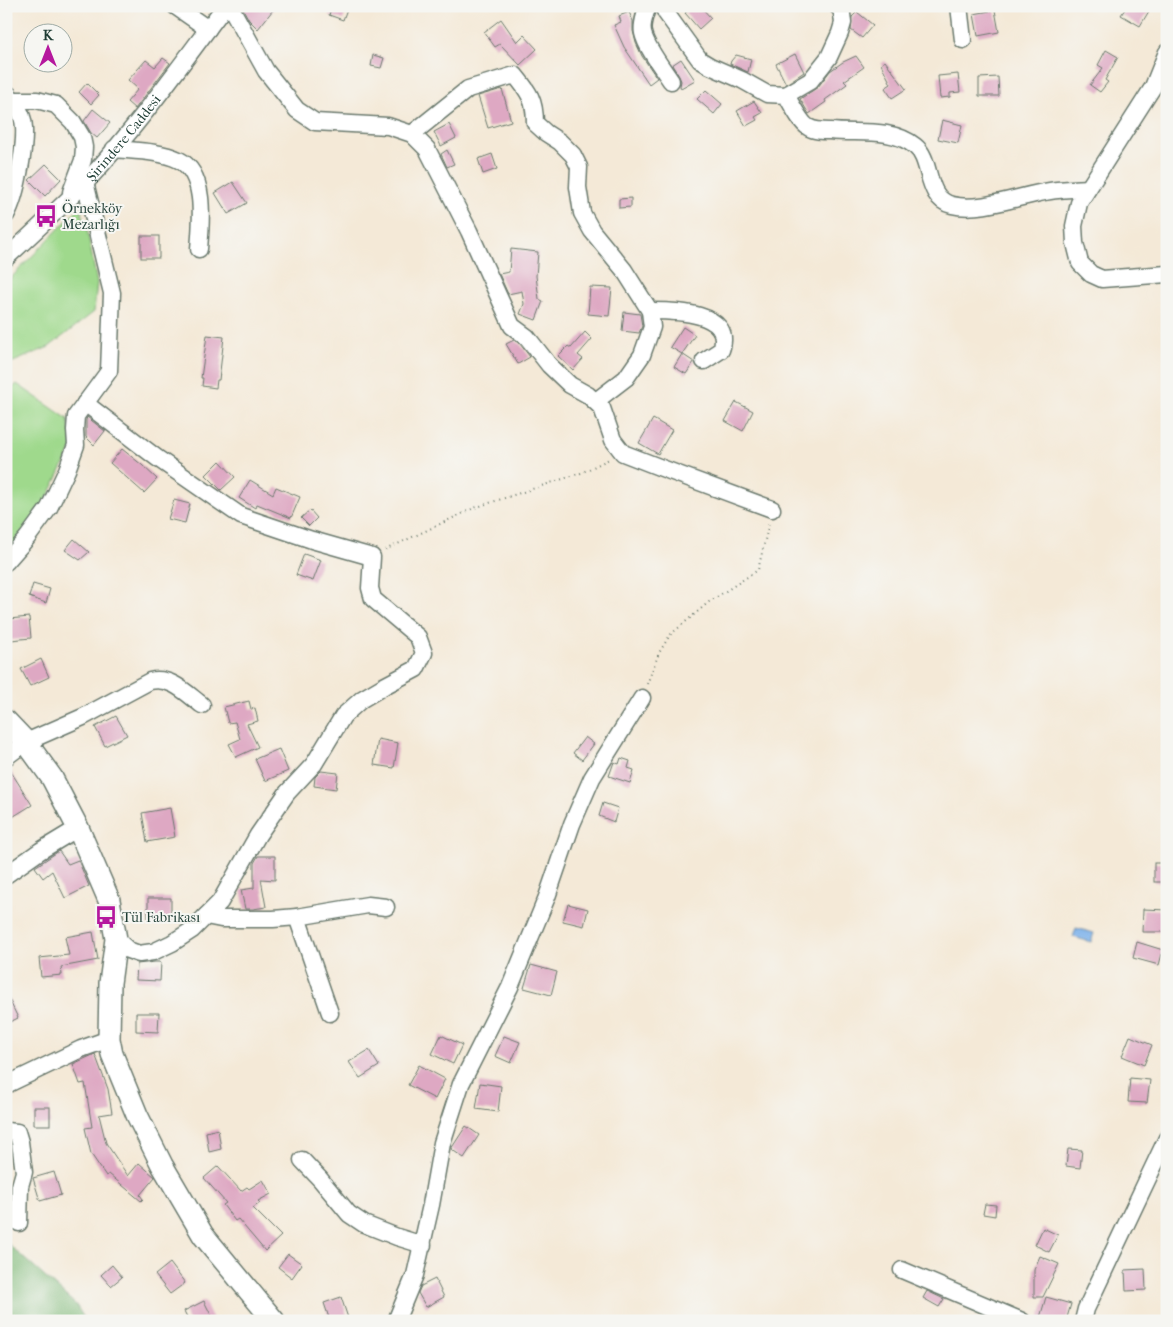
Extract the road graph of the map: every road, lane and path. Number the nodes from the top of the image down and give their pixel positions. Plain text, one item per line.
1 (175, 6) edge
2 (225, 6) edge
3 (230, 6) edge
4 (648, 6) edge
5 (663, 6) edge
6 (838, 6) edge
7 (959, 6) edge
8 (208, 29) junction
9 (963, 40) dead end
10 (1167, 52) edge
11 (671, 81) dead end
12 (786, 95) junction
13 (10, 96) edge
14 (412, 134) junction
15 (114, 149) junction
16 (85, 182) junction
17 (1088, 188) junction
18 (68, 198) junction
19 (6, 215) edge
20 (199, 249) dead end
21 (6, 258) edge
22 (1167, 274) edge
23 (650, 311) junction
24 (704, 361) dead end
25 (596, 401) junction
26 (85, 403) junction
27 (623, 453) junction
28 (772, 509) joint
29 (372, 557) junction
30 (6, 562) edge
31 (642, 698) joint
32 (202, 705) dead end
33 (6, 721) edge
34 (26, 742) junction
35 (6, 757) edge
36 (78, 828) junction
37 (6, 875) edge
38 (386, 907) dead end
39 (206, 916) junction
40 (297, 918) junction
41 (116, 939) junction
42 (330, 1013) dead end
43 (109, 1039) junction
44 (6, 1085) edge
45 (6, 1131) edge
46 (1167, 1138) edge
47 (302, 1160) dead end
48 (19, 1223) dead end
49 (423, 1245) junction
50 (902, 1270) dead end
51 (274, 1321) edge
52 (396, 1321) edge
53 (1022, 1321) edge
54 (1083, 1321) edge

1 - 8 street
2 - 8 street, Şirindere Caddesi
3 - 14 street
4 - 11 street
5 - 12 street
6 - 12 street
7 - 9 street
8 - 15 street, Şirindere Caddesi
10 - 17 street
12 - 17 street
13 - 18 street
13 - 19 street
14 - 23 street
14 - 25 street
15 - 16 street, Şirindere Caddesi
15 - 20 street
16 - 18 street, Şirindere Caddesi
16 - 26 street
17 - 22 street
18 - 21 street, Şirindere Caddesi
23 - 24 street
23 - 25 street
25 - 27 street
26 - 29 street
26 - 30 street
27 - 28 street
27 - 29 path
28 - 31 path
29 - 39 street
31 - 49 street
32 - 34 street
33 - 34 main road
34 - 35 street
34 - 36 main road
36 - 37 street
36 - 41 main road
38 - 40 street
39 - 40 street
39 - 41 street
40 - 42 street
41 - 43 main road
43 - 44 street
43 - 51 main road
45 - 48 street
46 - 54 street
47 - 49 street
49 - 52 street
50 - 53 street

